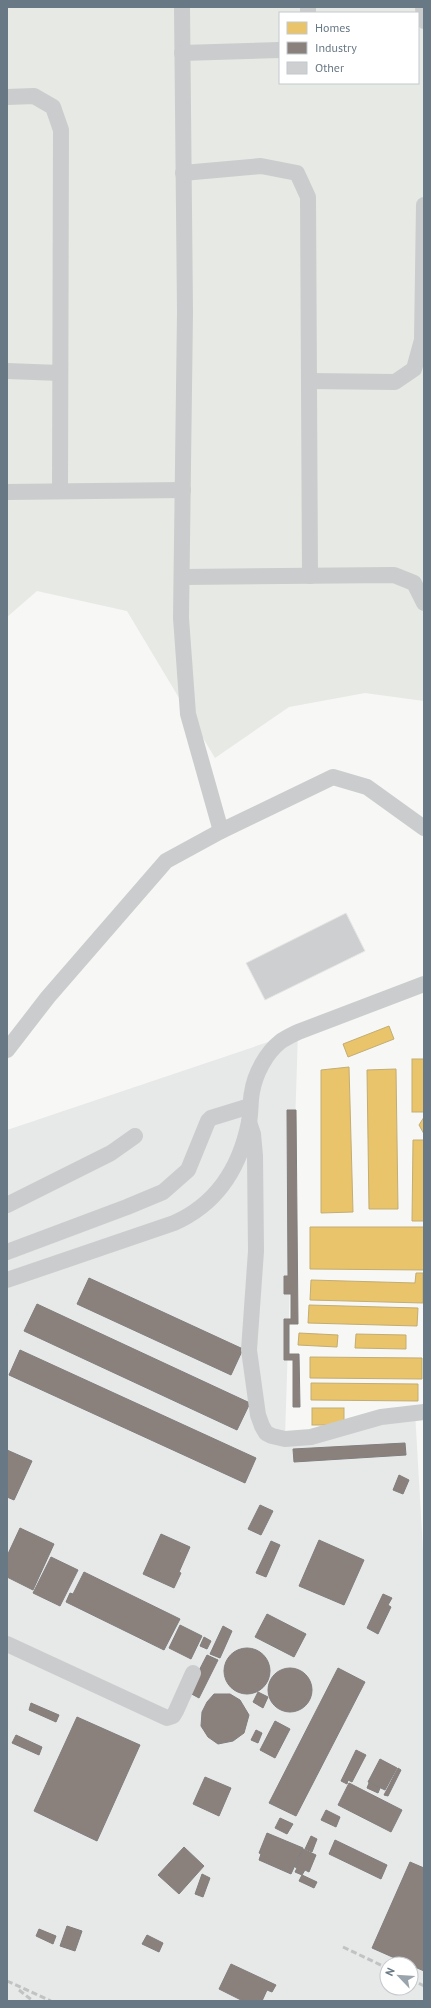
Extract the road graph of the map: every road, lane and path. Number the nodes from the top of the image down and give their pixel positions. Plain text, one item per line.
1 (182, 7) edge
2 (423, 7) edge
3 (424, 22) edge
4 (279, 50) edge
5 (182, 53) junction
6 (7, 96) edge
7 (183, 173) junction
8 (424, 205) edge
9 (423, 284) edge
10 (7, 371) edge
11 (60, 373) junction
12 (309, 381) junction
13 (183, 490) junction
14 (60, 491) junction
15 (7, 492) edge
16 (310, 576) junction
17 (182, 577) junction
18 (424, 603) edge
19 (424, 828) edge
20 (221, 831) junction
21 (424, 984) edge
22 (7, 1050) edge
23 (250, 1114) junction
24 (135, 1136) dead end
25 (7, 1205) edge
26 (7, 1252) edge
27 (7, 1280) edge
28 (424, 1412) edge
29 (7, 1644) edge
30 (193, 1672) dead end

1 - 5 street
2 - 3 street
4 - 5 street
5 - 7 street
6 - 11 street
7 - 12 street
7 - 13 street
8 - 9 street
9 - 12 street
10 - 11 street
11 - 14 street
12 - 16 street
13 - 14 street
13 - 17 street
14 - 15 street
16 - 17 street
16 - 18 street
17 - 20 street
19 - 20 street
20 - 22 street
21 - 23 street
23 - 26 street
23 - 27 street
23 - 28 street
24 - 25 street
29 - 30 street

